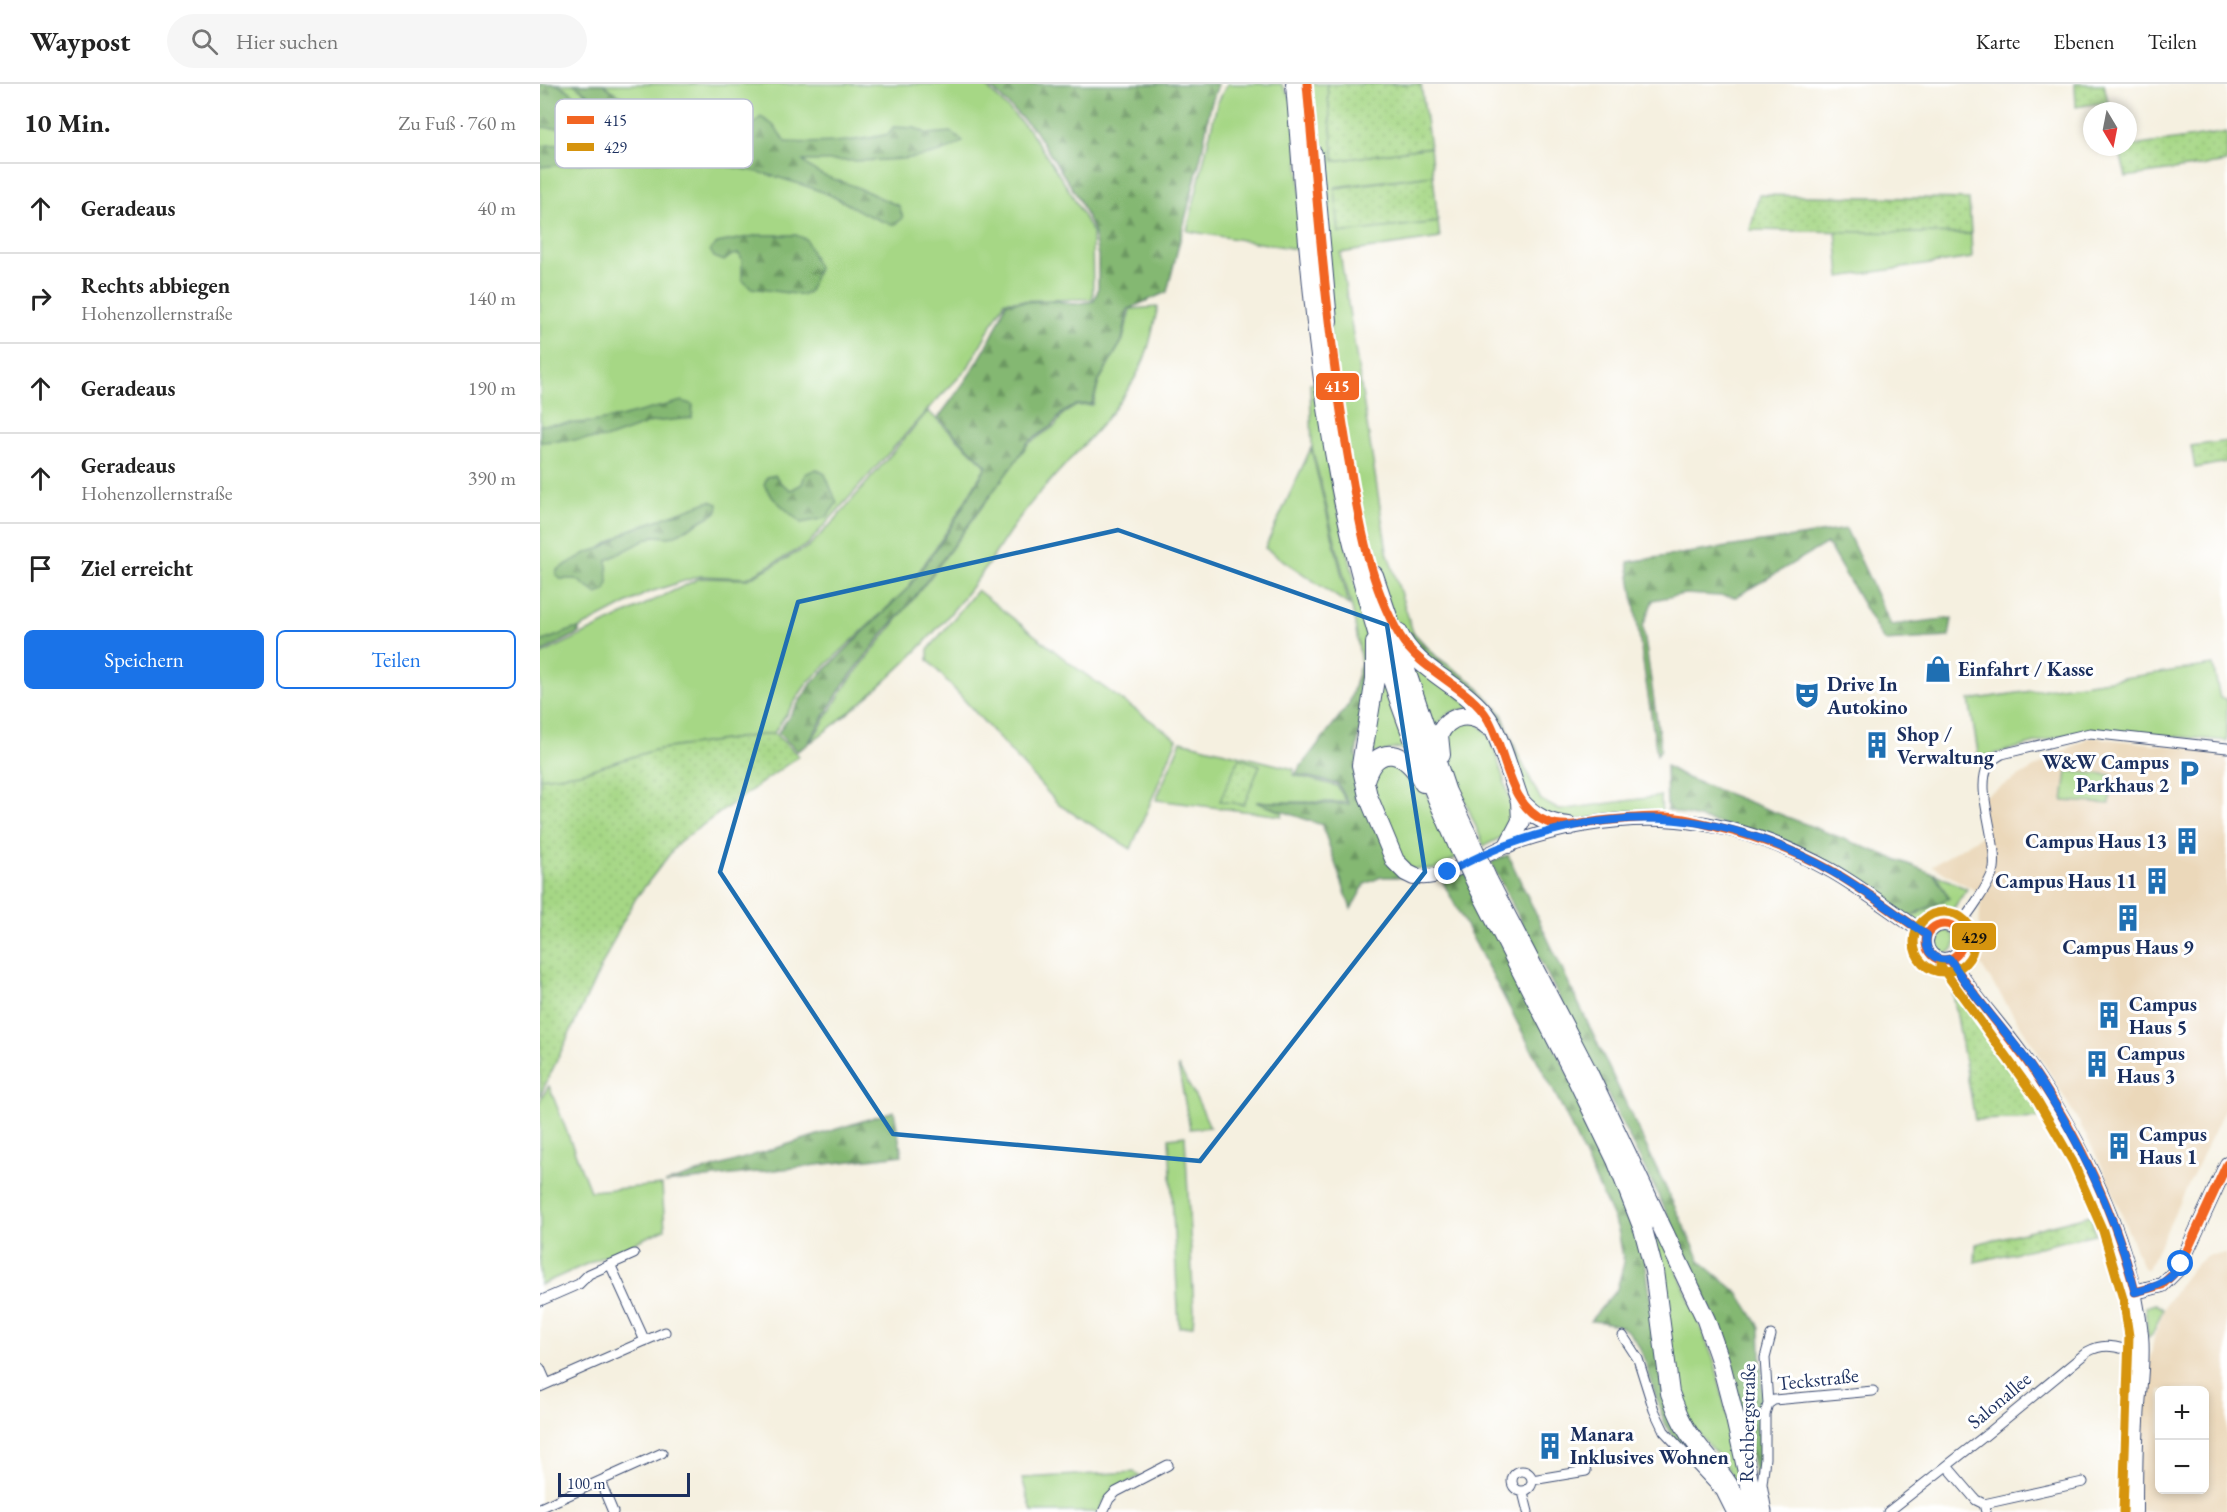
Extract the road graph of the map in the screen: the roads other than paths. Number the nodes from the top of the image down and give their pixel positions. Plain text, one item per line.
1 (1294, 84) edge
2 (1307, 84) edge
3 (1379, 594) junction
4 (1375, 628) junction
5 (1494, 732) junction
6 (2227, 748) edge
7 (1365, 780) junction
8 (1441, 794) junction
9 (1520, 801) junction
10 (1569, 826) junction
11 (1509, 844) junction
12 (1414, 876) joint
13 (1483, 882) junction
14 (1957, 928) junction
15 (1927, 935) junction
16 (1950, 959) junction
17 (2227, 1164) edge
18 (634, 1254) dead end
19 (610, 1264) junction
20 (2135, 1292) junction
21 (540, 1301) edge
22 (664, 1332) dead end
23 (1771, 1335) dead end
24 (1623, 1336) dead end
25 (645, 1341) junction
26 (2143, 1357) junction
27 (540, 1368) edge
28 (544, 1385) edge
29 (1874, 1391) dead end
30 (1768, 1404) junction
31 (662, 1453) dead end
32 (1168, 1466) dead end
33 (1947, 1466) junction
34 (1586, 1471) dead end
35 (1532, 1480) junction
36 (600, 1481) junction
37 (2083, 1482) dead end
38 (1523, 1492) junction
39 (540, 1508) edge
40 (1985, 1508) edge
41 (613, 1512) edge
42 (1103, 1512) edge
43 (1528, 1512) edge
44 (1731, 1512) edge
45 (1742, 1512) edge
46 (1756, 1512) edge
47 (1767, 1512) edge
48 (1888, 1512) edge
49 (2135, 1512) edge

1 - 4 highway
2 - 3 highway
3 - 5 highway
3 - 8 highway
4 - 7 highway
4 - 8 highway
5 - 8 highway
5 - 9 highway
6 - 14 street
7 - 8 highway
7 - 12 highway
8 - 13 highway, bridge
9 - 10 highway
9 - 11 highway
10 - 11 main road
10 - 15 main road
11 - 12 main road
13 - 45 highway
13 - 46 highway
14 - 15 main road
14 - 16 main road
15 - 16 main road
16 - 20 main road
17 - 20 main road
18 - 19 street
19 - 21 street
19 - 25 street
20 - 26 main road
22 - 25 street
23 - 30 street, Rechbergstraße
24 - 44 street
25 - 28 street
26 - 33 street, Salonallee
26 - 49 main road
27 - 28 street
29 - 30 street, Teckstraße
30 - 47 street, Rechbergstraße
31 - 36 street
32 - 42 street
33 - 40 street
33 - 48 street, Salonallee
34 - 35 street
35 - 38 street
35 - 38 street
36 - 39 street
36 - 41 street
37 - 40 street
38 - 43 street

